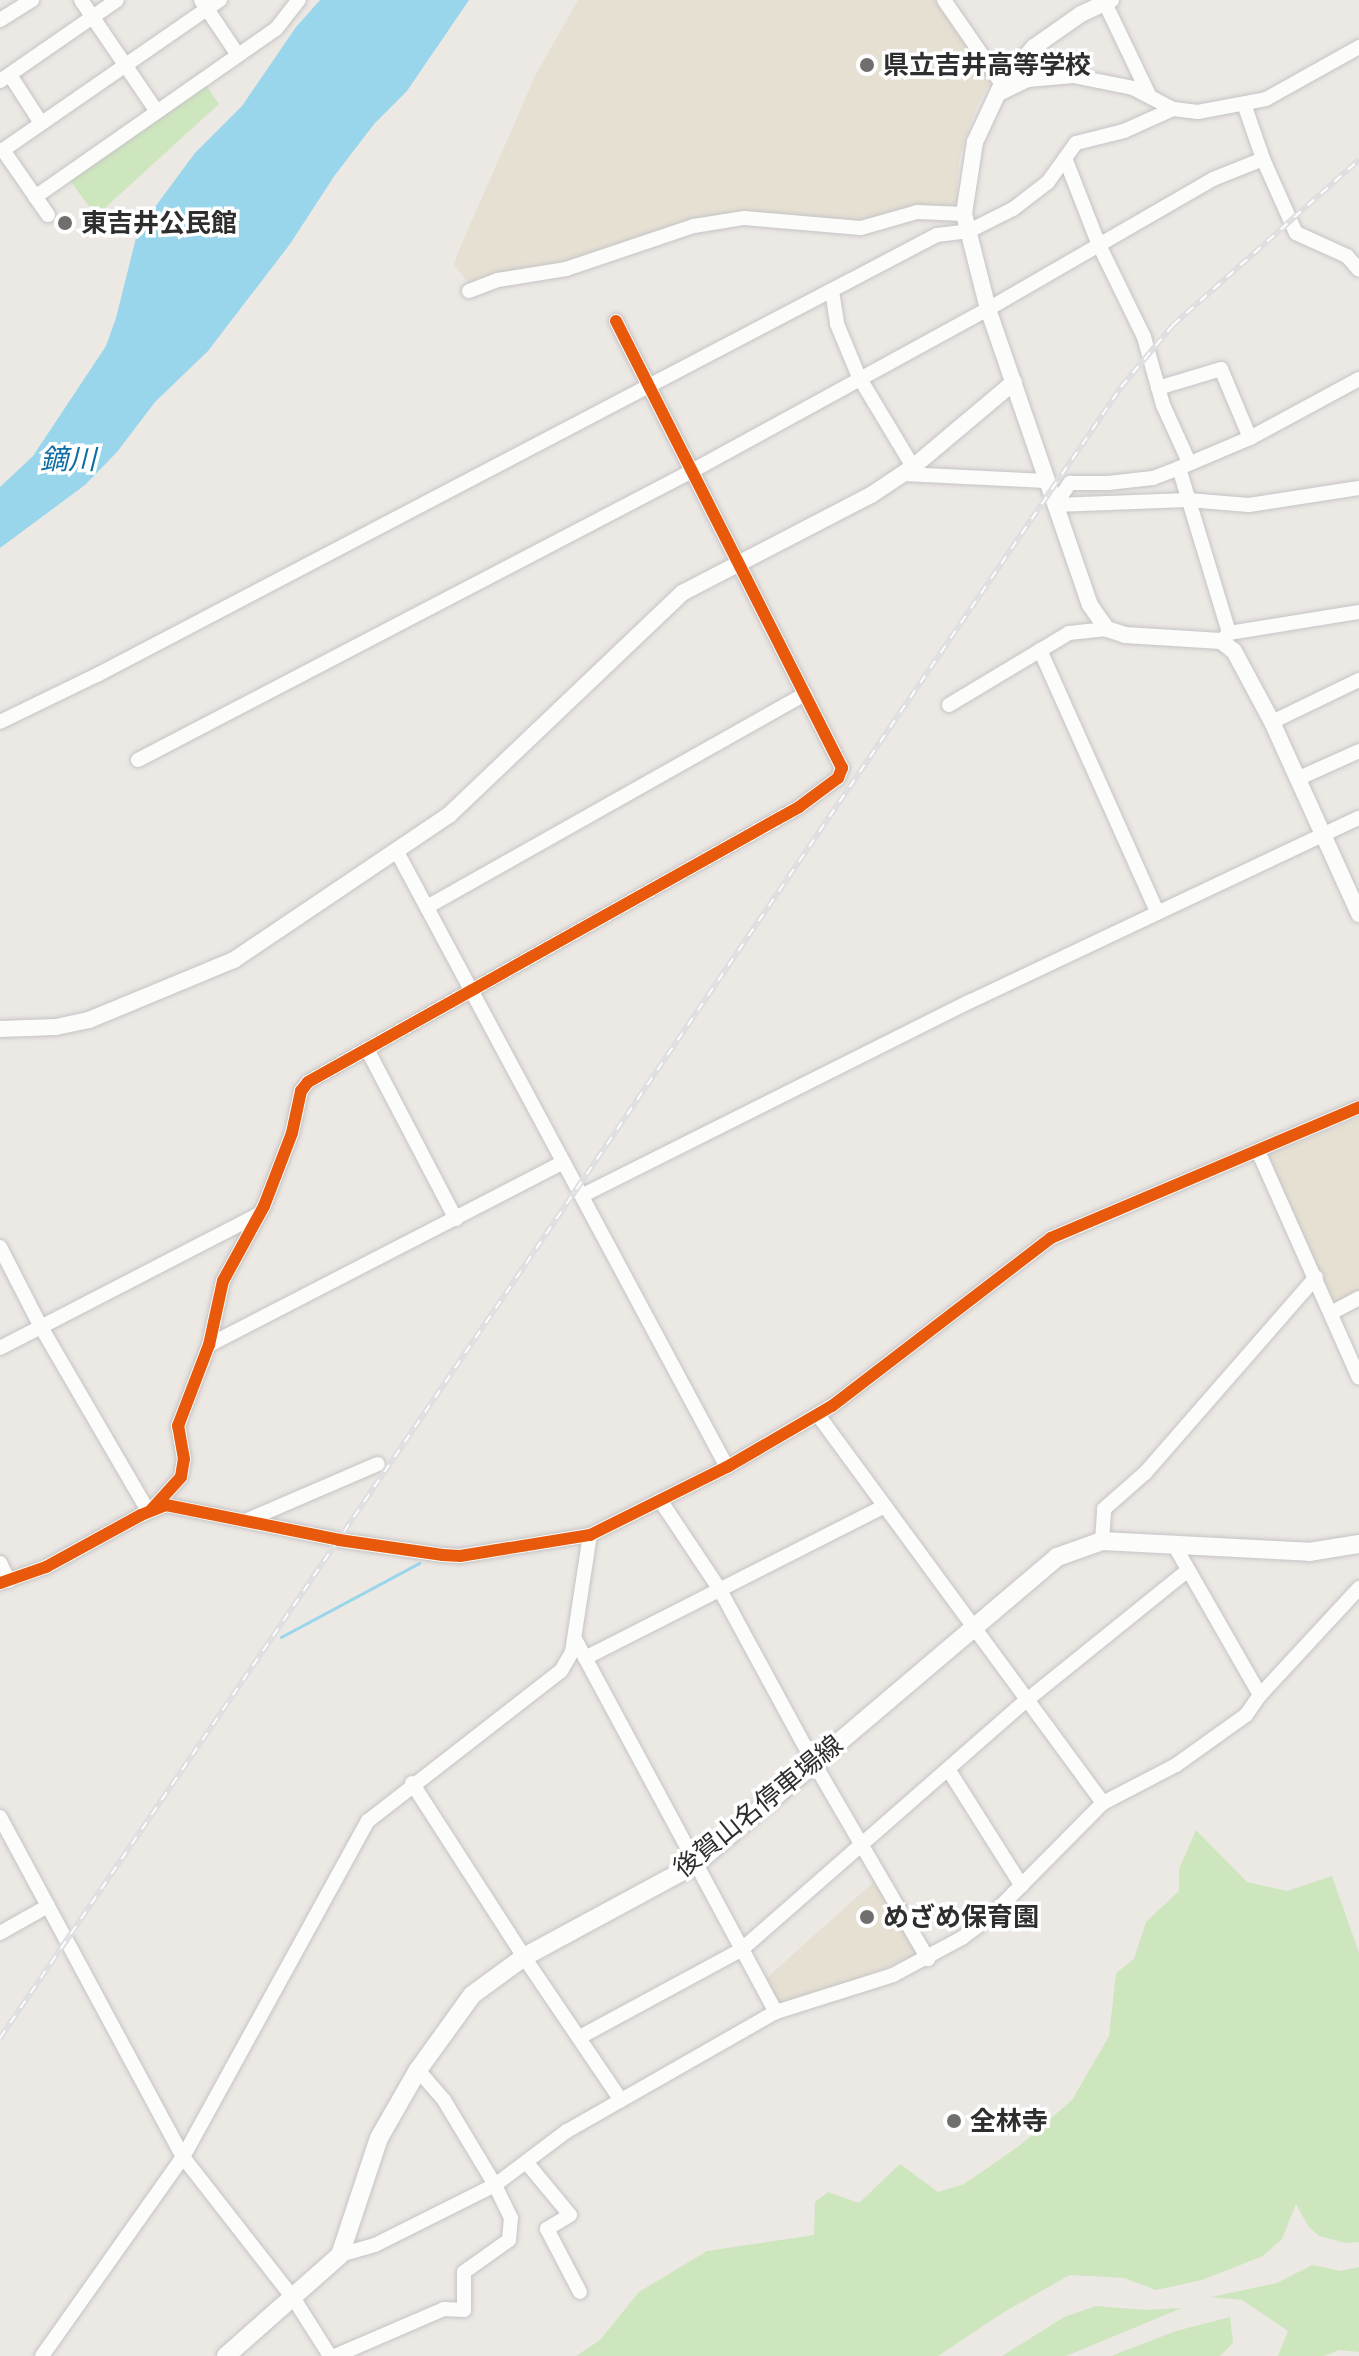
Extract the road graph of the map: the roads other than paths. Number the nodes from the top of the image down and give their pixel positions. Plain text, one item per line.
1 (32, 0) edge
2 (81, 0) edge
3 (117, 0) edge
4 (220, 0) edge
5 (299, 0) edge
6 (944, 0) edge
7 (1108, 1) edge
8 (204, 5) edge
9 (93, 17) junction
10 (0, 20) edge
11 (1359, 47) edge
12 (238, 55) junction
13 (127, 65) junction
14 (5, 78) edge
15 (998, 90) junction
16 (1149, 95) junction
17 (1244, 104) junction
18 (1173, 109) junction
19 (157, 112) junction
20 (41, 123) junction
21 (1065, 158) junction
22 (1263, 159) junction
23 (35, 197) junction
24 (48, 215) dead end
25 (967, 223) junction
26 (1099, 245) junction
27 (1359, 270) edge
28 (469, 291) dead end
29 (832, 291) junction
30 (988, 309) junction
31 (616, 321) dead end
32 (859, 377) junction
33 (1359, 379) edge
34 (1014, 382) junction
35 (649, 387) junction
36 (1158, 388) junction
37 (1250, 438) junction
38 (1184, 465) junction
39 (908, 470) junction
40 (692, 471) junction
41 (1046, 481) junction
42 (1359, 488) edge
43 (1188, 500) junction
44 (1055, 505) junction
45 (739, 561) junction
46 (1359, 612) edge
47 (1107, 629) junction
48 (1225, 637) junction
49 (1040, 650) junction
50 (1359, 680) edge
51 (805, 694) junction
52 (949, 705) dead end
53 (0, 722) edge
54 (1272, 722) junction
55 (1359, 751) edge
56 (138, 760) dead end
57 (1297, 779) junction
58 (1359, 818) edge
59 (1323, 835) junction
60 (396, 850) junction
61 (427, 907) junction
62 (1157, 911) junction
63 (1359, 914) edge
64 (474, 991) junction
65 (0, 1029) edge
66 (367, 1049) junction
67 (1359, 1107) edge
68 (1258, 1151) junction
69 (564, 1162) junction
70 (583, 1195) junction
71 (260, 1214) junction
72 (456, 1219) junction
73 (0, 1247) edge
74 (1316, 1277) junction
75 (1359, 1298) edge
76 (1331, 1313) junction
77 (41, 1327) junction
78 (209, 1345) junction
79 (0, 1348) edge
80 (1359, 1378) edge
81 (818, 1415) junction
82 (378, 1464) dead end
83 (727, 1467) junction
84 (660, 1500) junction
85 (884, 1506) junction
86 (150, 1510) junction
87 (249, 1519) junction
88 (590, 1535) junction
89 (1102, 1541) junction
90 (1173, 1543) junction
91 (1359, 1544) edge
92 (0, 1563) edge
93 (1188, 1570) junction
94 (4, 1582) edge
95 (1359, 1588) edge
96 (720, 1590) junction
97 (970, 1627) junction
98 (575, 1639) junction
99 (585, 1658) junction
100 (1260, 1695) junction
101 (1027, 1700) junction
102 (814, 1763) junction
103 (948, 1769) junction
104 (412, 1783) junction
105 (1103, 1803) junction
106 (0, 1817) edge
107 (863, 1846) junction
108 (694, 1865) junction
109 (1022, 1886) junction
110 (48, 1906) junction
111 (0, 1933) edge
112 (741, 1950) junction
113 (524, 1957) junction
114 (928, 1959) junction
115 (776, 2012) junction
116 (580, 2037) junction
117 (418, 2070) junction
118 (621, 2100) junction
119 (183, 2157) junction
120 (527, 2163) junction
121 (495, 2185) junction
122 (340, 2255) junction
123 (580, 2292) dead end
124 (294, 2299) junction
125 (42, 2356) edge
126 (226, 2356) edge
127 (332, 2356) edge

1 - 10 street
2 - 9 street
3 - 9 street
4 - 8 street
5 - 12 street
6 - 15 street
7 - 15 street
7 - 16 street
8 - 12 street
8 - 13 street
9 - 13 street
9 - 14 street
11 - 17 street
12 - 19 street
13 - 19 street
13 - 20 street
14 - 20 street
15 - 16 street
15 - 25 street
16 - 18 street
17 - 18 street
17 - 22 street
18 - 21 street
19 - 23 street
20 - 23 street
21 - 25 street
21 - 26 street
22 - 26 street
22 - 27 street
23 - 24 street
25 - 28 street
25 - 29 street
25 - 30 street
26 - 30 street
26 - 36 street
29 - 32 street
29 - 35 street
30 - 32 street
30 - 34 street
31 - 35 street
32 - 39 street
32 - 40 street
33 - 37 street
34 - 39 street
34 - 41 street
35 - 40 street
35 - 53 street
36 - 37 street
36 - 38 street
37 - 38 street
38 - 43 street
38 - 44 street
39 - 41 street
39 - 45 street
40 - 45 street
40 - 56 street
41 - 44 street
42 - 43 street
43 - 44 street
43 - 48 street
44 - 47 street
45 - 51 street
45 - 60 street
46 - 48 street
47 - 48 street
47 - 49 street
48 - 54 street
49 - 52 street
49 - 62 street
50 - 54 street
51 - 61 street
51 - 64 street
54 - 57 street
55 - 57 street
57 - 59 street
58 - 59 street
59 - 62 street
59 - 63 street
60 - 61 street
60 - 65 street
61 - 64 street
62 - 70 street
64 - 66 street
64 - 69 street
66 - 71 street
66 - 72 street
67 - 68 street
68 - 74 street
68 - 81 street
69 - 70 street
69 - 72 street
70 - 83 street
71 - 77 street
71 - 78 street
72 - 78 street
73 - 77 street
74 - 76 street
74 - 89 street
75 - 76 street
76 - 80 street
77 - 79 street
77 - 86 street
78 - 86 street
81 - 83 street
81 - 85 street
82 - 87 street
83 - 84 street
84 - 88 street
84 - 96 street
85 - 96 street
85 - 97 street
86 - 87 street
86 - 94 street
87 - 88 street
88 - 98 street
89 - 90 main road, 後賀山名停車場線
89 - 97 main road, 後賀山名停車場線
90 - 91 main road, 後賀山名停車場線
90 - 93 street
92 - 94 street
93 - 100 street
93 - 101 street
95 - 100 street
96 - 99 street
96 - 102 street
97 - 101 street
97 - 102 main road, 後賀山名停車場線
98 - 99 street
98 - 104 street
99 - 108 street
100 - 105 street
101 - 103 street
101 - 105 street
102 - 107 street
102 - 108 main road, 後賀山名停車場線
103 - 107 street
103 - 109 street
104 - 113 street
104 - 119 street
105 - 109 street
106 - 110 street
107 - 112 street
107 - 114 street
108 - 112 street
108 - 113 main road, 後賀山名停車場線
109 - 114 street
110 - 111 street
110 - 119 street
112 - 115 street
112 - 116 street
113 - 116 street
113 - 117 main road, 後賀山名停車場線
114 - 115 street
115 - 118 street
116 - 118 street
117 - 121 street
117 - 122 main road, 後賀山名停車場線
118 - 120 street
119 - 124 street
119 - 125 street
120 - 121 street
120 - 123 street
121 - 122 street
121 - 127 street
122 - 124 main road, 後賀山名停車場線
124 - 126 main road, 後賀山名停車場線
124 - 127 street

